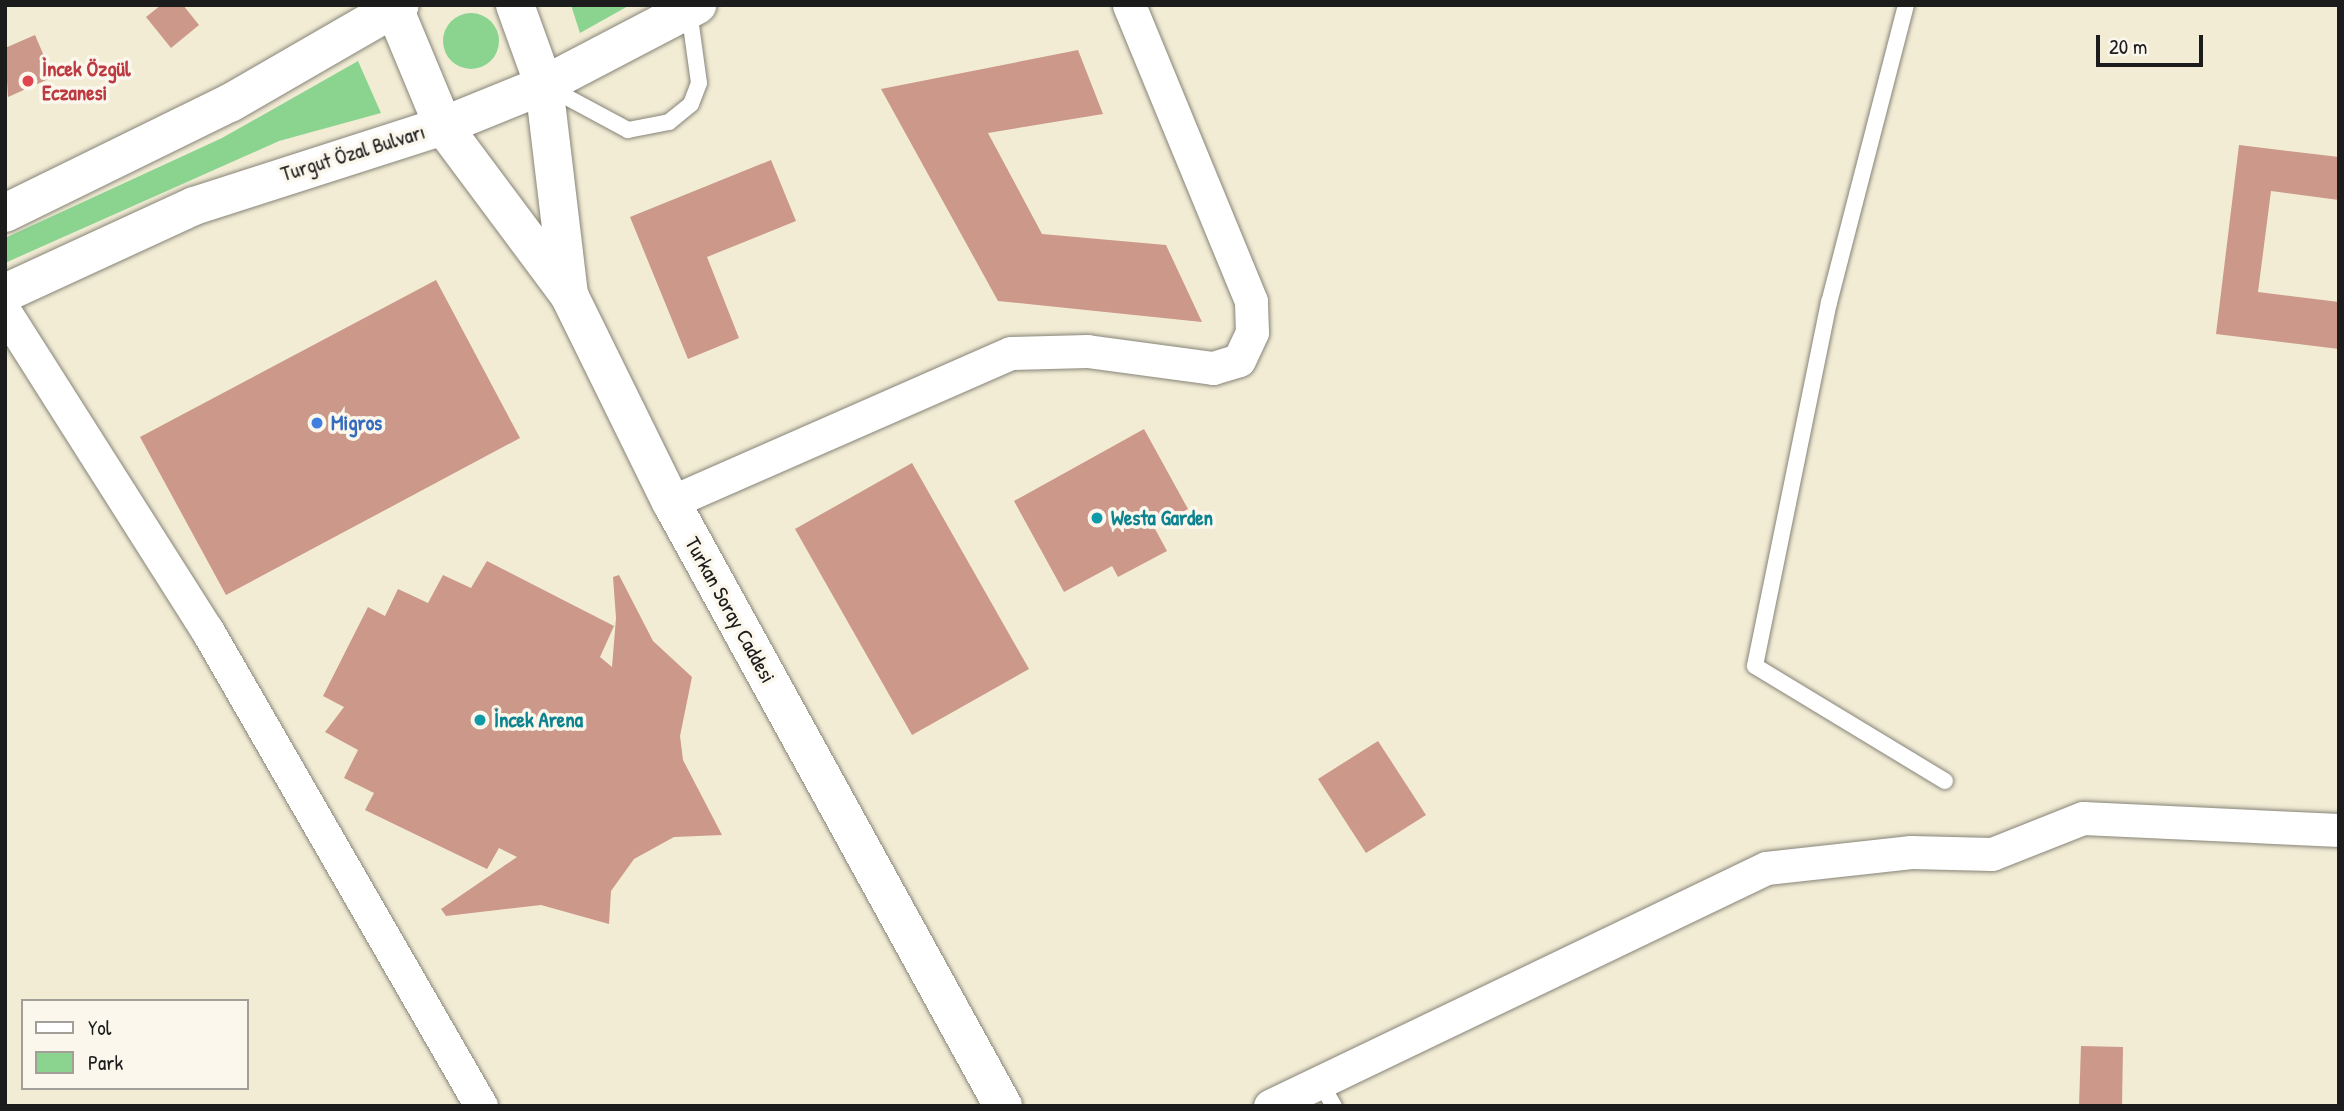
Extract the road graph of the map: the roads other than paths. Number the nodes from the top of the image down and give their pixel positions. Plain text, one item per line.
1 (515, 5) edge
2 (1129, 5) edge
3 (1906, 5) edge
4 (396, 6) edge
5 (693, 7) edge
6 (544, 85) junction
7 (443, 126) junction
8 (5, 212) edge
9 (5, 293) edge
10 (569, 295) junction
11 (5, 312) edge
12 (671, 502) junction
13 (1945, 781) dead end
14 (2339, 830) edge
15 (1327, 1094) edge
16 (481, 1106) edge
17 (1003, 1106) edge
18 (1270, 1106) edge

1 - 6 main road, Turkan Soray Caddesi
2 - 12 street
3 - 13 lane
4 - 7 main road
4 - 8 main road
5 - 6 main road, Turgut Özal Bulvarı
5 - 6 lane
6 - 7 main road, Turgut Özal Bulvarı
6 - 10 main road, Turkan Soray Caddesi
7 - 9 main road, Turgut Özal Bulvarı
7 - 10 main road
10 - 12 main road, Turkan Soray Caddesi
11 - 16 street
12 - 17 main road, Turkan Soray Caddesi
14 - 15 street
15 - 18 street

